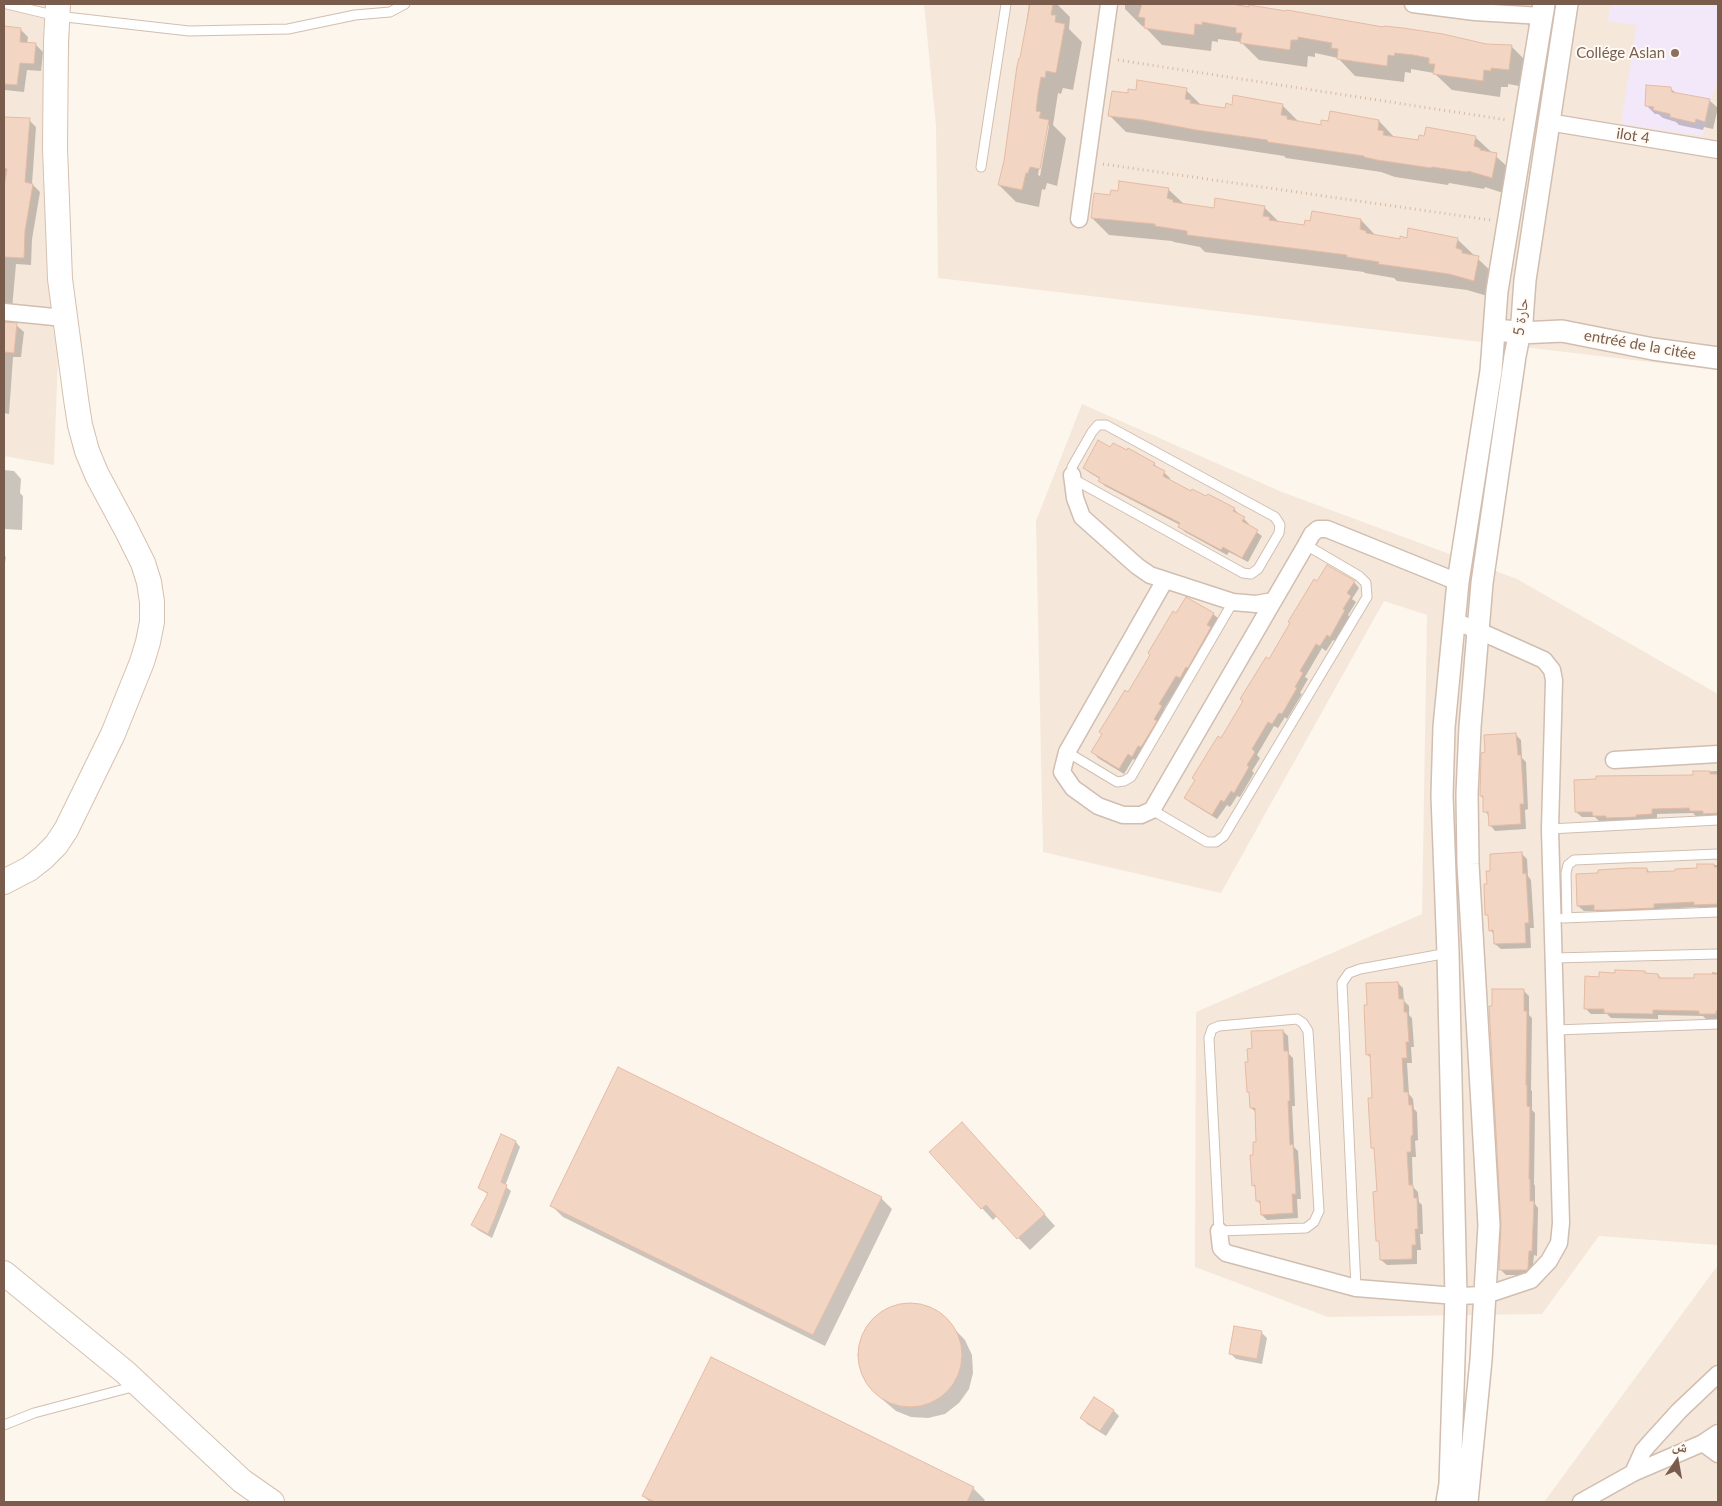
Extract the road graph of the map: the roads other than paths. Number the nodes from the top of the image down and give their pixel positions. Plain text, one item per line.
1 (7, 4) edge
2 (405, 4) edge
3 (1006, 4) edge
4 (1109, 4) edge
5 (1412, 4) edge
6 (1567, 4) edge
7 (58, 10) edge
8 (1543, 10) edge
9 (1548, 122) junction
10 (1718, 150) edge
11 (981, 167) dead end
12 (1079, 219) dead end
13 (1496, 302) junction
14 (1524, 308) junction
15 (4, 312) edge
16 (64, 318) junction
17 (1494, 328) junction
18 (1562, 331) junction
19 (1520, 333) junction
20 (1718, 358) edge
21 (1072, 475) junction
22 (1306, 545) junction
23 (1165, 580) junction
24 (1458, 582) junction
25 (1273, 601) junction
26 (1233, 602) junction
27 (1454, 621) junction
28 (1477, 630) junction
29 (1067, 752) junction
30 (1718, 754) edge
31 (1614, 760) dead end
32 (1152, 810) junction
33 (1718, 820) edge
34 (1550, 828) junction
35 (1718, 854) edge
36 (4, 882) edge
37 (1718, 912) edge
38 (1560, 918) junction
39 (1448, 953) junction
40 (1718, 954) edge
41 (1554, 958) junction
42 (1718, 1024) edge
43 (1556, 1030) junction
44 (1219, 1231) junction
45 (4, 1273) edge
46 (1356, 1288) junction
47 (1486, 1295) junction
48 (1456, 1296) junction
49 (1718, 1373) edge
50 (139, 1385) junction
51 (4, 1422) edge
52 (1718, 1433) edge
53 (1703, 1443) junction
54 (1718, 1454) edge
55 (1633, 1473) junction
56 (272, 1502) edge
57 (1447, 1502) edge
58 (1467, 1502) edge
59 (1581, 1502) edge

1 - 7 lane
2 - 7 lane
3 - 11 lane
4 - 12 street
5 - 8 street
6 - 9 street, حارة 5
7 - 16 main road
8 - 13 street, حارة 5
9 - 10 street, ilot 4
9 - 14 street, حارة 5
13 - 14 street, entréé de la citée
13 - 17 street, حارة 5
14 - 18 street, entréé de la citée
14 - 19 street, حارة 5
15 - 16 street
16 - 36 main road
17 - 19 street, entréé de la citée
17 - 24 street, حارة 5
18 - 19 street, entréé de la citée
18 - 20 street, entréé de la citée
19 - 28 street, حارة 5
21 - 21 lane
21 - 23 street
22 - 24 street
22 - 25 street
22 - 32 lane
23 - 26 street
23 - 29 street
24 - 27 street, حارة 5
25 - 26 street
25 - 32 street
26 - 29 lane
27 - 28 street
27 - 39 street, حارة 5
28 - 34 street
28 - 47 street, حارة 5
29 - 32 street
30 - 31 street
33 - 34 lane
34 - 38 street
35 - 38 lane
37 - 38 lane
38 - 41 street
39 - 46 lane
39 - 48 street, حارة 5
40 - 41 lane
41 - 43 street
42 - 43 lane
43 - 47 street
44 - 44 lane
44 - 46 street
45 - 50 main road
46 - 48 street
47 - 48 street
47 - 58 street, حارة 5
48 - 57 street, حارة 5
49 - 55 street
50 - 51 lane
50 - 56 main road
52 - 53 street
53 - 54 street
53 - 55 street
55 - 59 street

